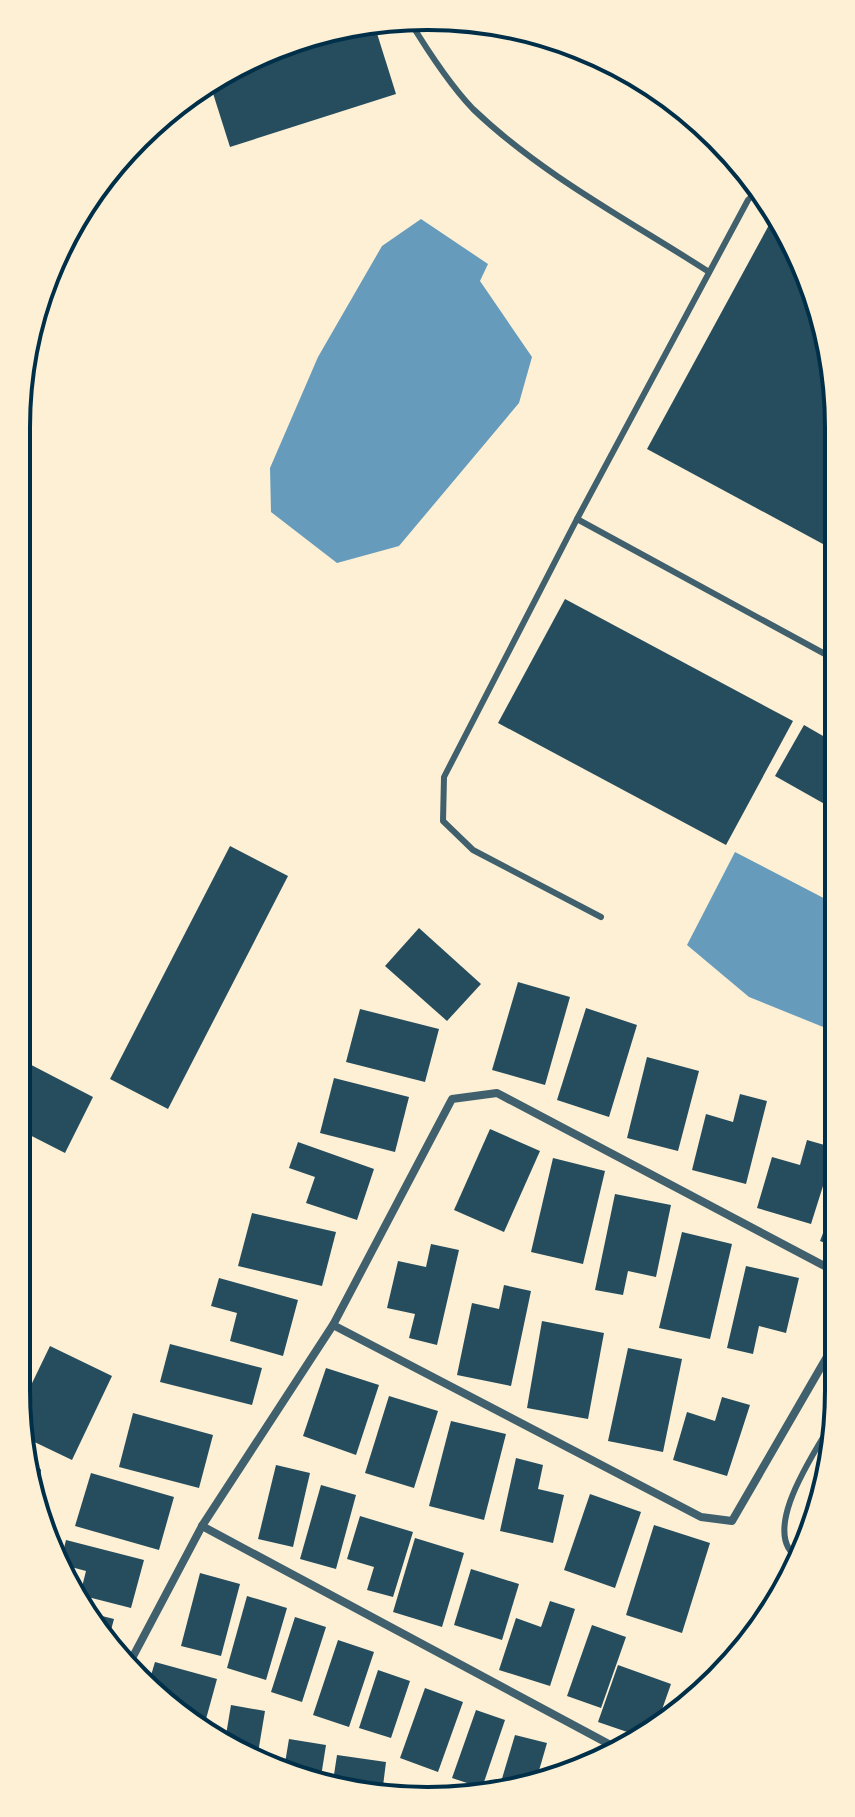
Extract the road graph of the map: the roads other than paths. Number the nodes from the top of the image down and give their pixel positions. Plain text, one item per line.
1 (415, 30) edge
2 (751, 197) edge
3 (709, 272) junction
4 (577, 519) junction
5 (825, 654) edge
6 (601, 917) dead end
7 (825, 1266) edge
8 (333, 1325) junction
9 (825, 1360) edge
10 (822, 1441) edge
11 (202, 1526) junction
12 (791, 1549) edge
13 (133, 1656) edge
14 (608, 1743) edge

1 - 3 lane
2 - 3 lane
3 - 4 lane
4 - 5 lane
4 - 6 lane
7 - 8 street
8 - 9 street
8 - 11 street
10 - 12 lane
11 - 13 street
11 - 14 street

